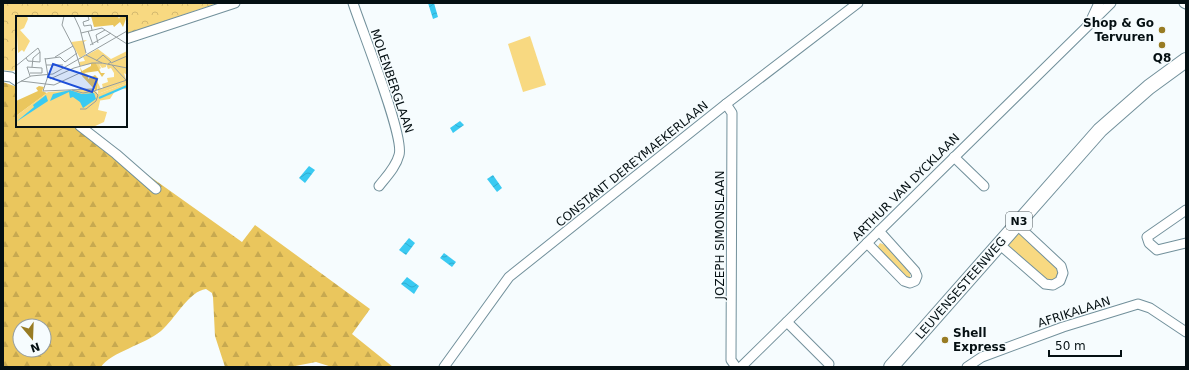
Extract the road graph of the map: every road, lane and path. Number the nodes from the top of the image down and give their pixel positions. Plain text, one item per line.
1 (235, 3) edge
2 (353, 3) edge
3 (858, 3) edge
4 (1099, 3) edge
5 (1111, 3) edge
6 (1089, 25) junction
7 (127, 39) edge
8 (1186, 60) edge
9 (726, 104) junction
10 (81, 127) edge
11 (954, 157) junction
12 (378, 186) dead end
13 (984, 186) dead end
14 (156, 189) dead end
15 (1186, 210) edge
16 (1016, 224) junction
17 (879, 231) junction
18 (867, 243) junction
19 (1186, 243) edge
20 (1000, 244) junction
21 (787, 322) junction
22 (1186, 332) edge
23 (829, 364) dead end
24 (444, 367) edge
25 (736, 367) edge
26 (741, 367) edge
27 (891, 367) edge
28 (967, 367) edge

1 - 7 street
2 - 12 street, MOLENBERGLAAN
3 - 9 street, CONSTANT DEREYMAEKERLAAN
4 - 6 street, ARTHUR VAN DYCKLAAN
5 - 6 street, ARTHUR VAN DYCKLAAN
6 - 11 street, ARTHUR VAN DYCKLAAN
8 - 16 main road, LEUVENSESTEENWEG / N3
9 - 24 street, CONSTANT DEREYMAEKERLAAN
9 - 25 street, JOZEPH SIMONSLAAN
10 - 14 street
11 - 13 street
11 - 17 street, ARTHUR VAN DYCKLAAN
15 - 19 street
16 - 20 main road, LEUVENSESTEENWEG / N3
16 - 20 street
17 - 18 street, ARTHUR VAN DYCKLAAN
17 - 18 street
18 - 21 street, ARTHUR VAN DYCKLAAN
20 - 27 main road, LEUVENSESTEENWEG / N3
21 - 23 street
21 - 26 street, ARTHUR VAN DYCKLAAN
22 - 28 street, AFRIKALAAN

